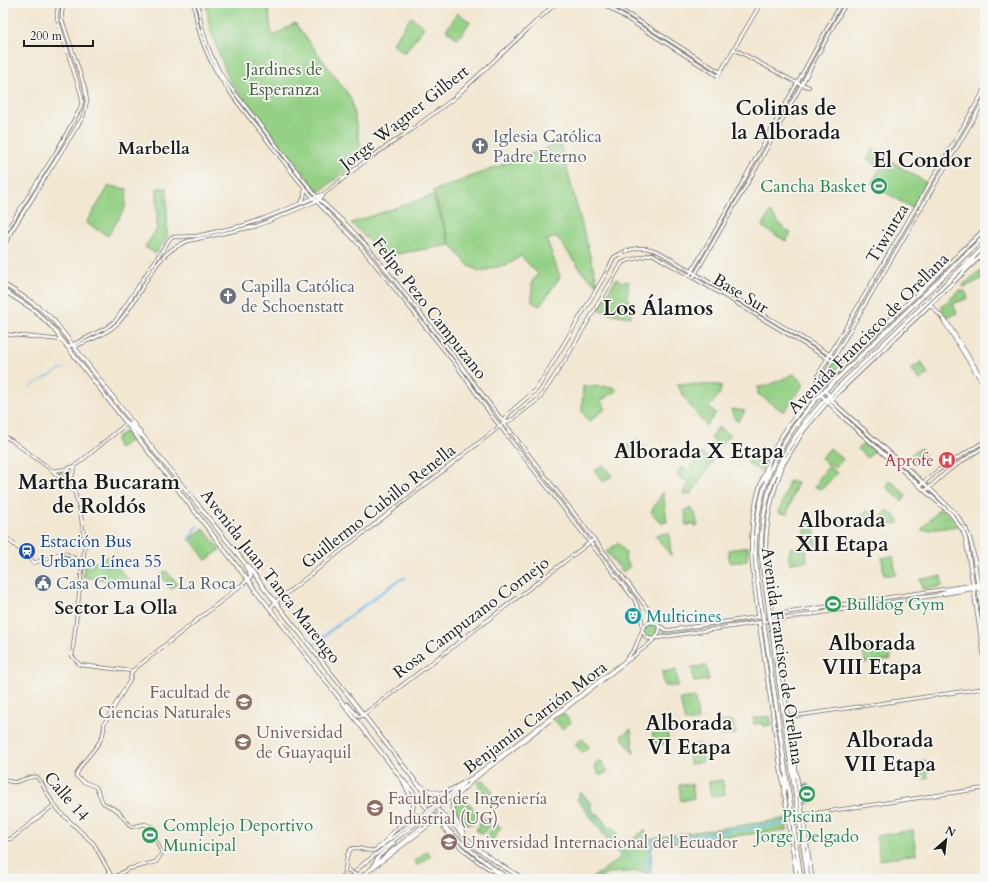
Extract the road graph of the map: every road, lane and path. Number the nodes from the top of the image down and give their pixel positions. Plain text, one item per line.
1 (60, 3) edge
2 (64, 3) edge
3 (194, 3) edge
4 (198, 3) edge
5 (556, 3) edge
6 (602, 3) edge
7 (610, 3) edge
8 (760, 3) edge
9 (841, 3) edge
10 (846, 3) edge
11 (734, 49) junction
12 (720, 72) junction
13 (797, 84) junction
14 (801, 85) junction
15 (809, 88) dead end
16 (985, 89) edge
17 (985, 99) edge
18 (936, 174) junction
19 (940, 177) junction
20 (305, 189) junction
21 (35, 194) junction
22 (324, 194) junction
23 (317, 197) junction
24 (313, 198) junction
25 (318, 200) junction
26 (299, 204) junction
27 (985, 229) edge
28 (3, 236) edge
29 (179, 236) junction
30 (985, 236) edge
31 (182, 243) junction
32 (3, 244) edge
33 (165, 245) junction
34 (985, 246) edge
35 (3, 247) edge
36 (644, 248) joint
37 (170, 250) junction
38 (979, 251) junction
39 (985, 252) edge
40 (636, 258) joint
41 (692, 272) junction
42 (964, 273) junction
43 (696, 274) junction
44 (689, 276) junction
45 (693, 278) junction
46 (4, 284) edge
47 (3, 290) edge
48 (930, 305) junction
49 (943, 320) junction
50 (3, 334) edge
51 (62, 340) junction
52 (73, 346) junction
53 (67, 348) junction
54 (450, 351) junction
55 (447, 354) junction
56 (830, 354) junction
57 (834, 357) junction
58 (828, 358) junction
59 (832, 361) junction
60 (985, 383) edge
61 (985, 388) edge
62 (824, 389) junction
63 (819, 393) junction
64 (830, 398) junction
65 (826, 401) junction
66 (504, 422) junction
67 (126, 424) junction
68 (500, 426) junction
69 (3, 436) edge
70 (985, 441) edge
71 (985, 446) edge
72 (153, 449) junction
73 (786, 459) junction
74 (769, 460) junction
75 (75, 466) junction
76 (53, 471) junction
77 (773, 479) junction
78 (923, 483) junction
79 (764, 486) junction
80 (920, 486) junction
81 (928, 487) junction
82 (925, 490) junction
83 (74, 492) junction
84 (3, 534) edge
85 (593, 540) junction
86 (589, 543) junction
87 (598, 545) junction
88 (594, 548) junction
89 (244, 562) junction
90 (83, 563) junction
91 (248, 580) junction
92 (985, 585) edge
93 (976, 586) junction
94 (770, 590) junction
95 (933, 590) junction
96 (755, 594) junction
97 (938, 595) joint
98 (921, 597) junction
99 (275, 602) junction
100 (821, 608) junction
101 (271, 610) junction
102 (807, 610) junction
103 (811, 614) junction
104 (773, 615) junction
105 (796, 616) junction
106 (774, 619) junction
107 (759, 620) junction
108 (657, 624) junction
109 (643, 630) junction
110 (985, 631) edge
111 (656, 638) junction
112 (777, 643) junction
113 (762, 645) junction
114 (985, 663) edge
115 (132, 671) junction
116 (985, 688) edge
117 (340, 698) junction
118 (363, 715) junction
119 (788, 717) junction
120 (795, 762) junction
121 (786, 772) junction
122 (3, 778) edge
123 (402, 778) junction
124 (470, 780) junction
125 (414, 782) junction
126 (794, 783) junction
127 (985, 788) edge
128 (784, 794) junction
129 (54, 805) junction
130 (803, 815) junction
131 (409, 819) junction
132 (442, 825) junction
133 (401, 833) junction
134 (390, 836) junction
135 (466, 838) junction
136 (3, 839) edge
137 (803, 843) junction
138 (382, 846) junction
139 (794, 858) junction
140 (346, 863) junction
141 (810, 866) junction
142 (370, 869) junction
143 (365, 874) junction
144 (801, 874) junction
145 (114, 879) edge
146 (339, 879) edge
147 (348, 879) edge
148 (358, 879) edge
149 (509, 879) edge
150 (524, 879) edge
151 (797, 879) edge
152 (801, 879) edge
153 (808, 879) edge
154 (812, 879) edge

1 - 28 street
2 - 21 street
3 - 20 street, Felipe Pezo Campuzano
4 - 23 street, Felipe Pezo Campuzano
5 - 22 street, Jorge Wagner Gilbert
6 - 12 street
7 - 12 street
8 - 11 street
9 - 13 street
10 - 14 street
11 - 12 street
11 - 13 street
13 - 14 street
13 - 41 street
14 - 15 street
14 - 43 street
16 - 18 street, Tiwintza
17 - 19 street, Tiwintza
18 - 19 street
18 - 56 street, Tiwintza
19 - 57 street, Tiwintza
20 - 24 street, Felipe Pezo Campuzano
20 - 26 street
21 - 32 main road
21 - 35 street
22 - 23 street
22 - 25 street, Jorge Wagner Gilbert
23 - 24 street
23 - 25 street, Felipe Pezo Campuzano
24 - 25 street, Felipe Pezo Campuzano
24 - 26 street
25 - 31 street
25 - 54 street, Felipe Pezo Campuzano
25 - 55 street, Felipe Pezo Campuzano
26 - 29 street
27 - 62 main road, Avenida Francisco de Orellana
29 - 31 street
29 - 33 street
30 - 62 highway, Avenida Francisco de Orellana
31 - 37 street
33 - 37 street
33 - 52 street
34 - 38 highway, Avenida Francisco de Orellana
36 - 41 street, Base Sur
36 - 66 street, Guillermo Cubillo Renella
37 - 52 street
38 - 42 highway
38 - 64 highway, Avenida Francisco de Orellana
39 - 42 main road, Avenida Francisco de Orellana
40 - 44 street, Base Sur
40 - 66 street, Guillermo Cubillo Renella
41 - 43 street, Base Sur
41 - 44 street
42 - 48 main road, Avenida Francisco de Orellana
43 - 45 street
43 - 56 street, Base Sur
44 - 45 street, Base Sur
45 - 58 street, Base Sur
46 - 52 main road, Avenida Juan Tanca Marengo
47 - 51 main road, Avenida Juan Tanca Marengo
48 - 49 street
48 - 64 main road, Avenida Francisco de Orellana
49 - 60 street
49 - 61 street
50 - 51 street
51 - 53 main road, Avenida Juan Tanca Marengo
52 - 53 street
52 - 72 main road, Avenida Juan Tanca Marengo
53 - 67 main road, Avenida Juan Tanca Marengo
54 - 55 street
54 - 66 street, Felipe Pezo Campuzano
55 - 68 street, Felipe Pezo Campuzano
56 - 57 street, Base Sur
56 - 58 street, Tiwintza
57 - 59 street, Tiwintza
58 - 59 street, Base Sur
58 - 63 street, Tiwintza
59 - 62 street, Tiwintza
62 - 63 highway, Avenida Francisco de Orellana
62 - 64 main road
63 - 65 main road
63 - 74 main road, Avenida Francisco de Orellana
63 - 79 highway, Avenida Francisco de Orellana
64 - 65 highway, Avenida Francisco de Orellana
64 - 78 main road
65 - 73 main road, Avenida Francisco de Orellana
65 - 77 highway, Avenida Francisco de Orellana
65 - 80 main road
66 - 68 street, Guillermo Cubillo Renella
66 - 85 street, Felipe Pezo Campuzano
67 - 72 main road
67 - 75 street
67 - 91 main road, Avenida Juan Tanca Marengo
68 - 86 street, Felipe Pezo Campuzano
68 - 99 street, Guillermo Cubillo Renella
69 - 76 street
70 - 78 street
71 - 81 street
72 - 89 main road, Avenida Juan Tanca Marengo
73 - 77 highway
73 - 94 main road, Avenida Francisco de Orellana
74 - 79 highway
74 - 96 main road, Avenida Francisco de Orellana
75 - 76 street
75 - 83 street
76 - 83 street
77 - 126 highway, Avenida Francisco de Orellana, bridge
78 - 80 street
78 - 81 main road
79 - 121 highway, Avenida Francisco de Orellana, bridge
80 - 82 main road
81 - 82 street
81 - 93 main road
82 - 93 main road
83 - 90 street
84 - 90 street
85 - 86 street, Rosa Campuzano Cornejo
85 - 87 street, Felipe Pezo Campuzano
86 - 88 street, Felipe Pezo Campuzano
86 - 118 street, Rosa Campuzano Cornejo
87 - 88 street
87 - 108 street, Felipe Pezo Campuzano
88 - 109 street, Felipe Pezo Campuzano
89 - 91 main road
89 - 99 main road, Avenida Juan Tanca Marengo
90 - 115 street
91 - 101 main road, Avenida Juan Tanca Marengo
91 - 115 street
92 - 93 main road
93 - 95 street
93 - 97 main road
93 - 110 main road
93 - 114 main road
94 - 96 main road
94 - 104 main road, Avenida Francisco de Orellana
95 - 98 street
95 - 100 street
96 - 107 main road, Avenida Francisco de Orellana
97 - 98 street
98 - 103 street
99 - 101 street, Guillermo Cubillo Renella
99 - 118 main road, Avenida Juan Tanca Marengo
100 - 102 street
100 - 103 street
101 - 117 main road, Avenida Juan Tanca Marengo
102 - 104 street
102 - 105 street
103 - 105 street
104 - 106 main road, Avenida Francisco de Orellana
104 - 107 street
105 - 106 street
106 - 107 street
106 - 112 main road, Avenida Francisco de Orellana
107 - 108 street
107 - 111 street
107 - 113 main road, Avenida Francisco de Orellana
108 - 109 street
108 - 111 street
109 - 111 street
109 - 124 street, Benjamín Carrión Mora
111 - 124 street, Benjamín Carrión Mora
112 - 113 main road
112 - 119 main road, Avenida Francisco de Orellana
113 - 128 main road, Avenida Francisco de Orellana
115 - 145 street
116 - 119 street
117 - 118 main road
117 - 123 main road, Avenida Juan Tanca Marengo
118 - 125 main road, Avenida Juan Tanca Marengo
119 - 120 main road, Avenida Francisco de Orellana
120 - 126 highway
120 - 130 main road, Avenida Francisco de Orellana
121 - 128 highway
121 - 144 highway, Avenida Francisco de Orellana
122 - 129 street, Calle 14
123 - 131 main road
123 - 132 main road, Avenida Juan Tanca Marengo
124 - 125 main road
124 - 133 street, Benjamín Carrión Mora, bridge
124 - 135 main road
125 - 135 main road, Avenida Juan Tanca Marengo
126 - 137 highway, Avenida Francisco de Orellana
127 - 130 street
128 - 139 main road, Avenida Francisco de Orellana
129 - 136 street
129 - 145 street, Calle 14
130 - 141 main road, Avenida Francisco de Orellana
131 - 134 street
131 - 142 street
132 - 143 main road
132 - 149 main road, Avenida Juan Tanca Marengo
133 - 134 street
133 - 138 street
133 - 142 street
133 - 147 street
134 - 138 street
135 - 150 main road, Avenida Juan Tanca Marengo
137 - 141 highway
137 - 153 highway, Avenida Francisco de Orellana
138 - 140 street
139 - 144 highway
139 - 151 main road, Avenida Francisco de Orellana
140 - 143 street, bridge
140 - 146 street
141 - 154 main road, Avenida Francisco de Orellana
142 - 143 street
143 - 148 street
144 - 152 highway, Avenida Francisco de Orellana

